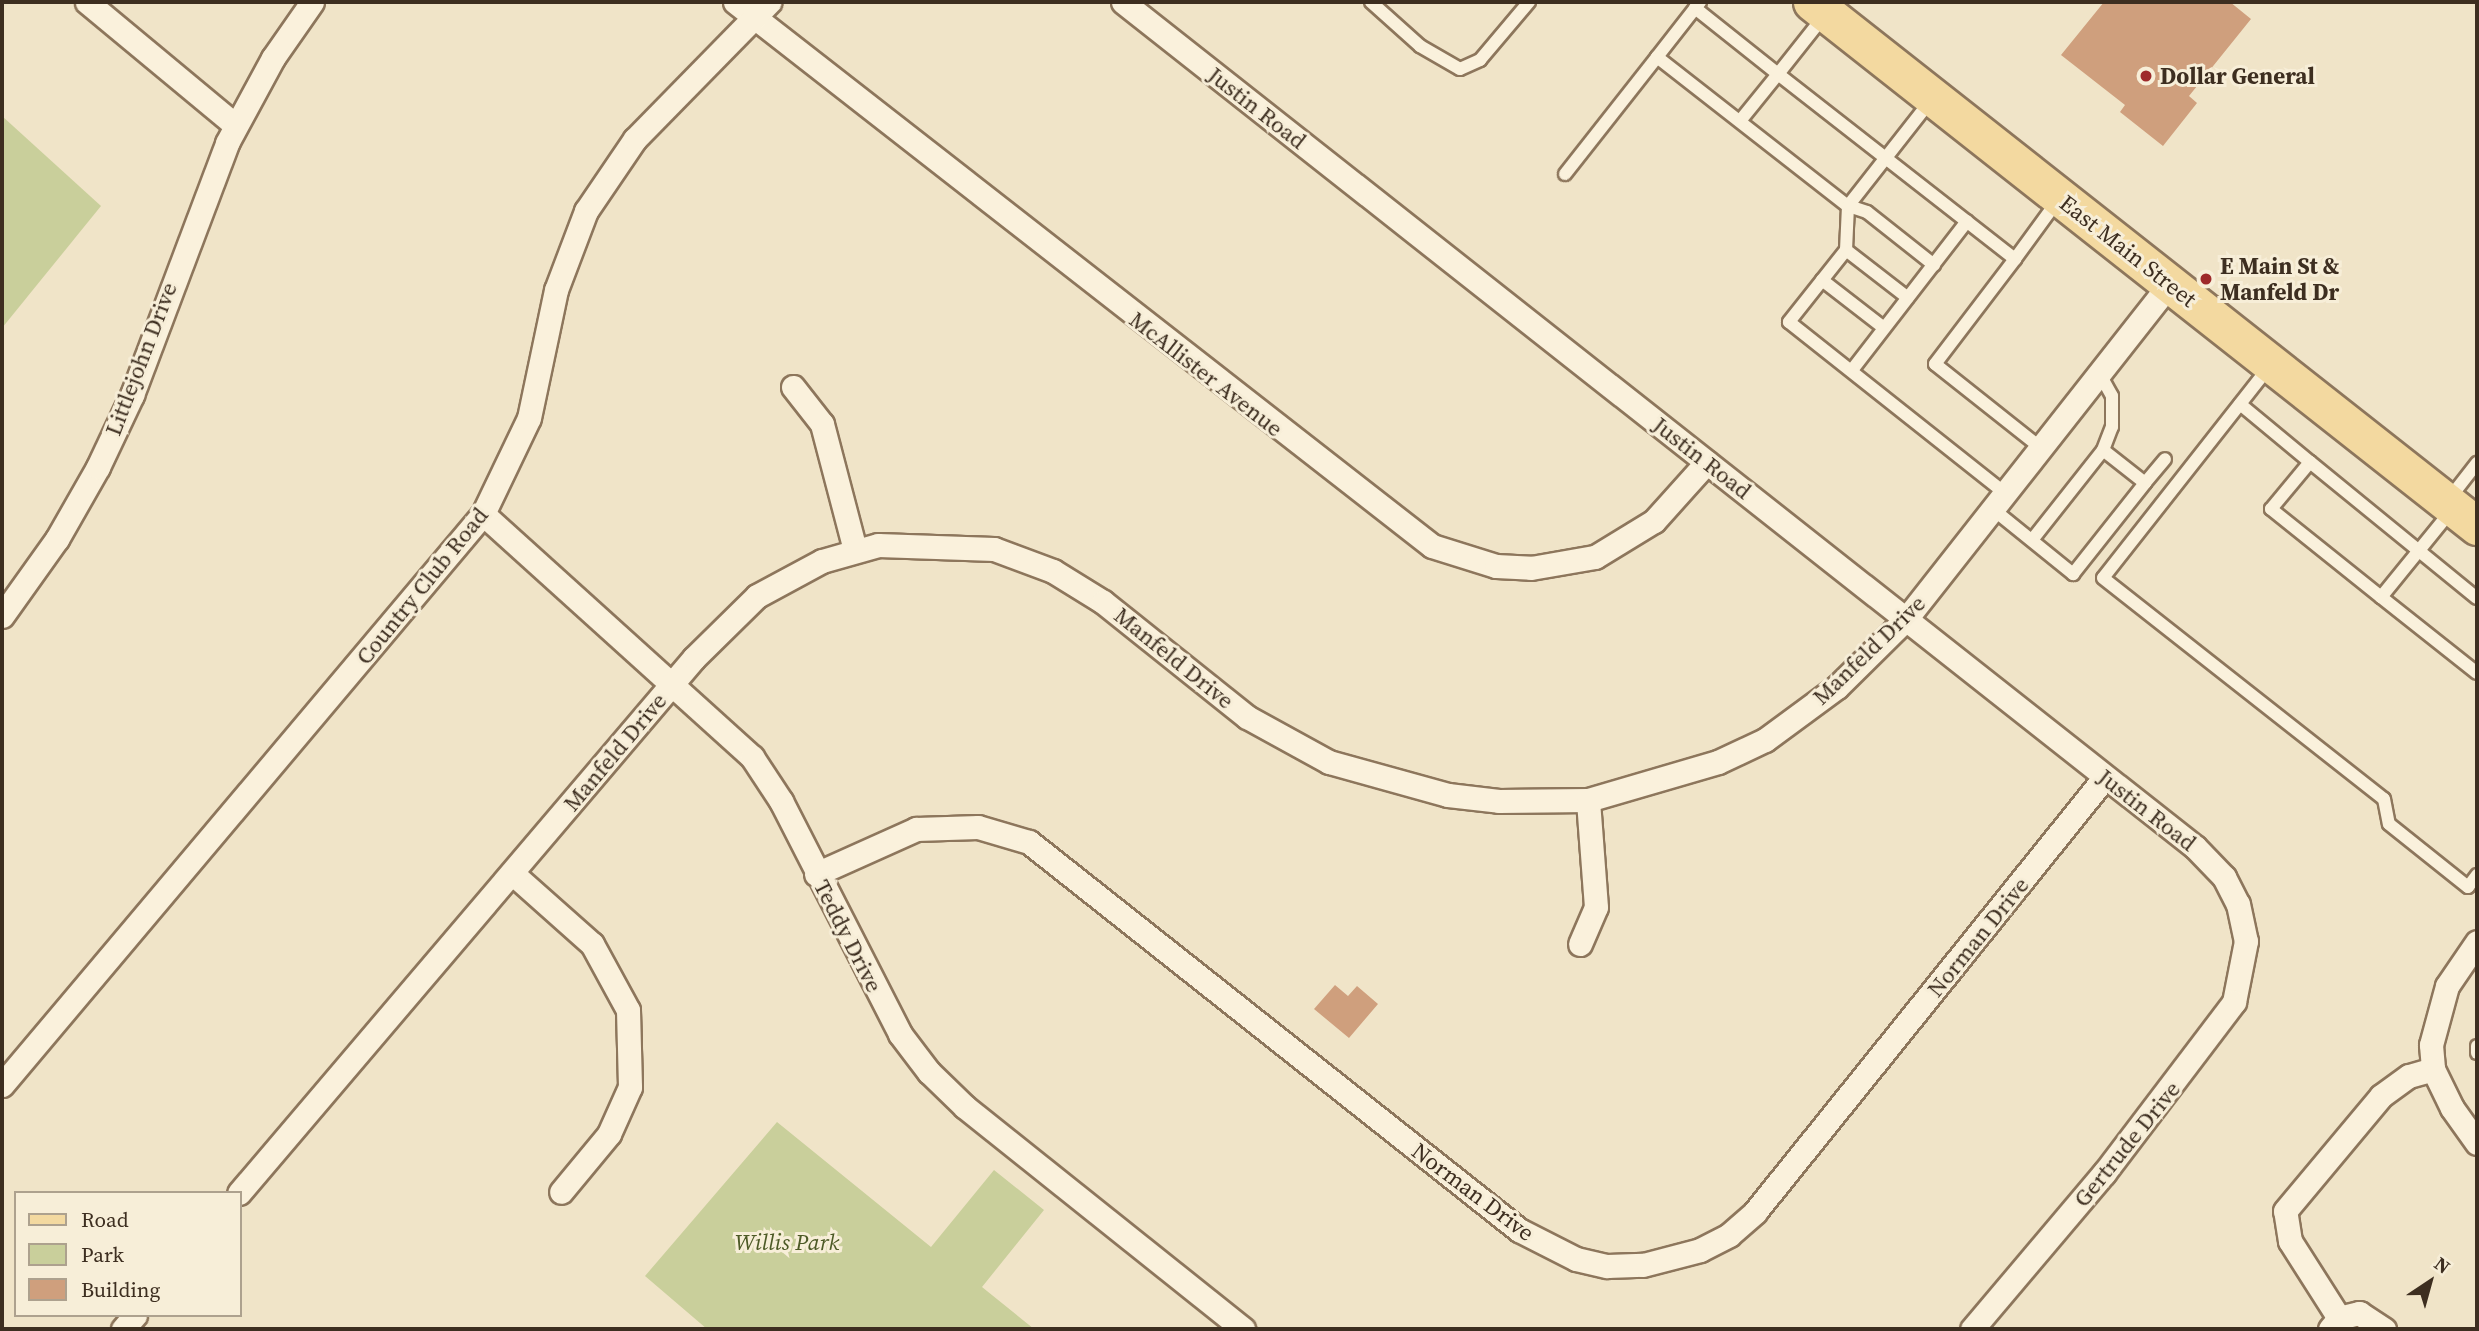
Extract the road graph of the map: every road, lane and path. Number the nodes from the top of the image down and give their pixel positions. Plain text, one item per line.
1 (87, 2) edge
2 (312, 2) edge
3 (735, 2) edge
4 (1123, 2) edge
5 (1371, 2) edge
6 (1529, 2) edge
7 (1698, 5) edge
8 (1819, 8) edge
9 (761, 10) edge
10 (1657, 57) junction
11 (1778, 74) junction
12 (1933, 98) junction
13 (1740, 121) junction
14 (235, 125) junction
15 (1886, 157) junction
16 (1565, 174) dead end
17 (2060, 198) junction
18 (1848, 206) junction
19 (1967, 221) junction
20 (1846, 250) junction
21 (2015, 259) junction
22 (1934, 265) junction
23 (1822, 280) junction
24 (2170, 284) junction
25 (1908, 298) junction
26 (1884, 328) junction
27 (2272, 364) junction
28 (1852, 370) junction
29 (2100, 374) junction
30 (793, 387) dead end
31 (2240, 404) junction
32 (2041, 448) junction
33 (2103, 450) junction
34 (2165, 459) dead end
35 (1707, 462) junction
36 (2310, 462) junction
37 (2477, 463) edge
38 (2145, 483) junction
39 (2000, 502) junction
40 (2459, 512) edge
41 (483, 514) junction
42 (2032, 540) junction
43 (855, 550) junction
44 (2419, 551) junction
45 (2381, 597) junction
46 (2477, 598) edge
47 (2, 616) edge
48 (1906, 619) junction
49 (2477, 673) edge
50 (673, 682) junction
51 (2105, 777) junction
52 (1588, 800) junction
53 (512, 873) junction
54 (816, 874) junction
55 (2477, 875) edge
56 (2473, 890) edge
57 (2246, 941) joint
58 (2477, 942) edge
59 (1580, 944) dead end
60 (2477, 1046) edge
61 (2477, 1053) edge
62 (2433, 1069) junction
63 (2, 1085) edge
64 (2477, 1143) edge
65 (241, 1191) edge
66 (561, 1192) dead end
67 (2334, 1324) edge
68 (1243, 1329) edge
69 (1972, 1329) edge
70 (2384, 1329) edge

1 - 14 street
2 - 14 street, Littlejohn Drive
3 - 9 street, McAllister Avenue
4 - 35 street, Justin Road
5 - 6 lane
7 - 10 lane
7 - 11 lane
8 - 11 lane
8 - 12 main road, East Main Street
9 - 35 street, McAllister Avenue
9 - 41 street, Country Club Road
10 - 13 lane
10 - 16 lane
11 - 13 lane
11 - 15 lane
12 - 15 lane
12 - 17 main road, East Main Street
13 - 18 lane
14 - 47 street, Littlejohn Drive
15 - 18 lane
15 - 19 lane
17 - 21 lane
17 - 24 main road, East Main Street
18 - 20 lane
18 - 22 lane
19 - 21 lane
19 - 22 lane
20 - 23 lane
20 - 25 lane
21 - 32 lane
22 - 25 lane
23 - 26 lane
23 - 28 lane
24 - 27 main road, East Main Street
24 - 29 street, Manfeld Drive
25 - 26 lane
26 - 28 lane
27 - 31 lane
27 - 40 main road, East Main Street
28 - 39 lane
29 - 32 street, Manfeld Drive
29 - 33 lane
30 - 43 street
31 - 36 lane
31 - 56 lane
32 - 39 street, Manfeld Drive
33 - 38 lane
33 - 42 lane
34 - 38 lane
35 - 48 street, Justin Road
36 - 44 lane
36 - 45 lane
37 - 40 lane
38 - 42 lane
39 - 42 lane
39 - 48 street, Manfeld Drive
40 - 44 lane
41 - 50 street, Teddy Drive
41 - 63 street, Country Club Road
43 - 50 street, Manfeld Drive
43 - 52 street, Manfeld Drive
44 - 45 lane
44 - 46 lane
45 - 49 lane
48 - 51 street, Justin Road
48 - 52 street, Manfeld Drive
50 - 53 street, Manfeld Drive
50 - 54 street, Teddy Drive
51 - 54 street, Norman Drive
51 - 57 street, Justin Road
52 - 59 street
53 - 65 street, Manfeld Drive
53 - 66 street
54 - 68 street, Teddy Drive
55 - 56 lane
57 - 69 street, Gertrude Drive
58 - 62 street
60 - 61 lane
62 - 64 street
62 - 67 street
67 - 70 street

